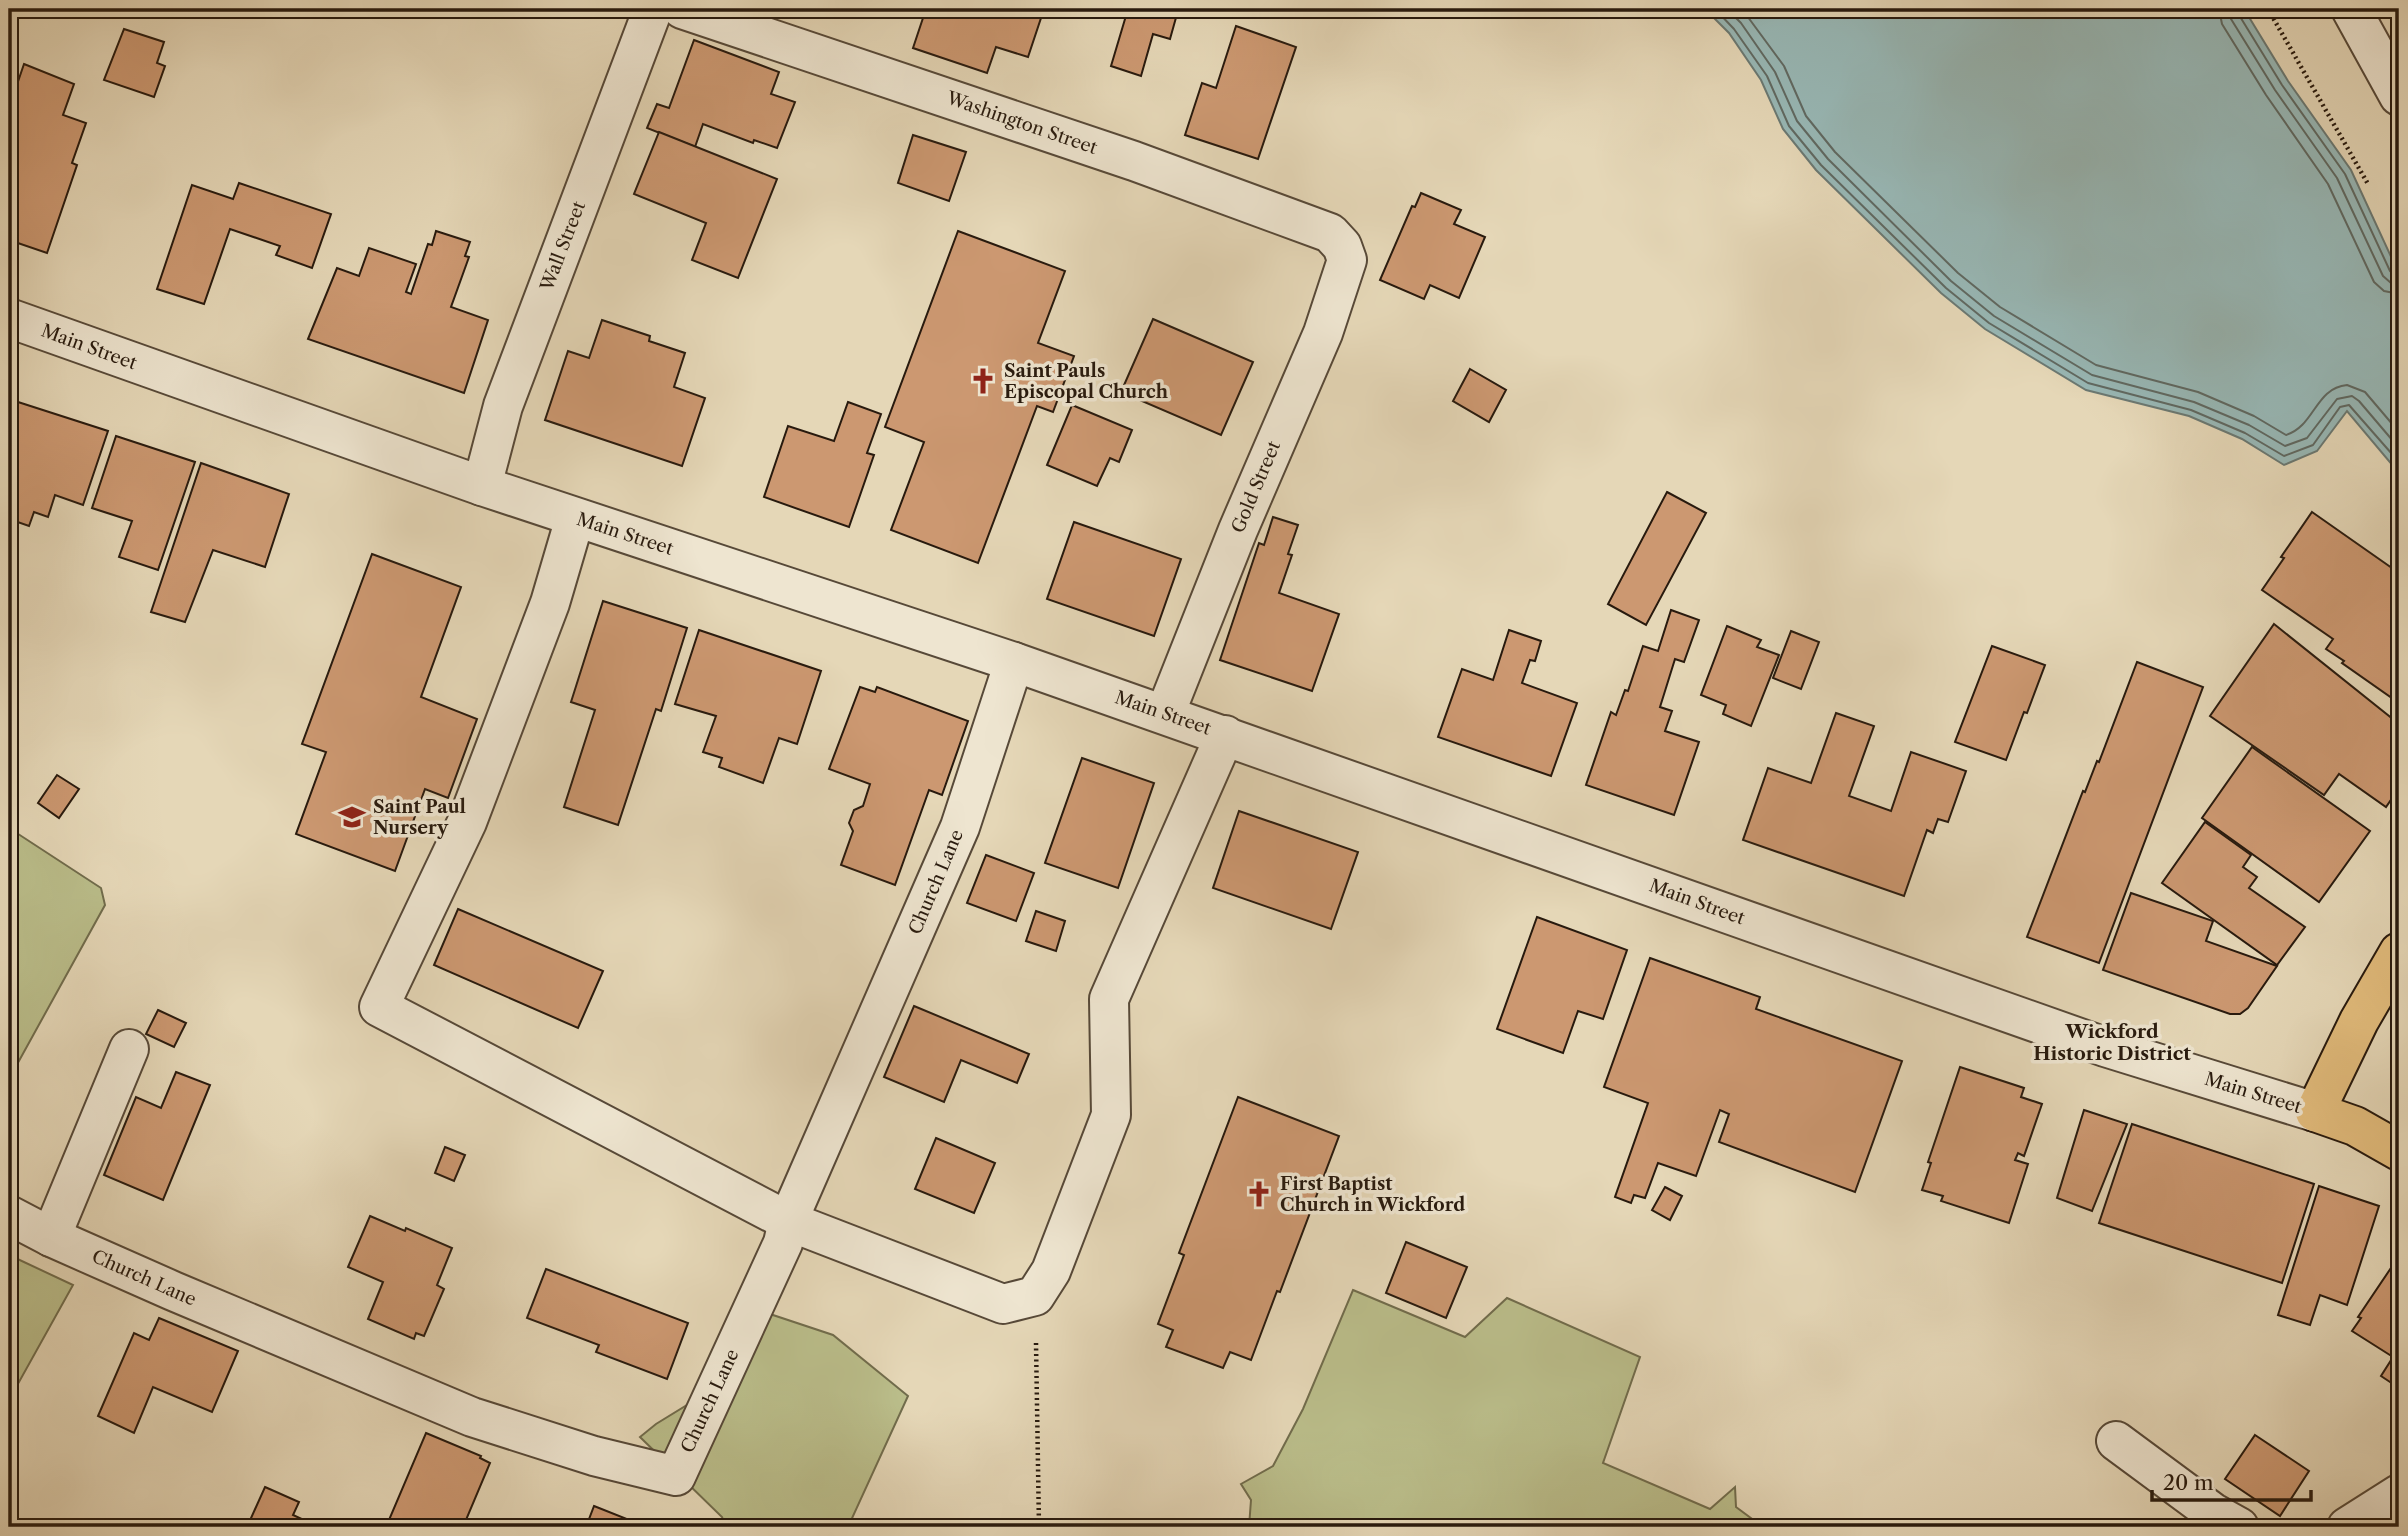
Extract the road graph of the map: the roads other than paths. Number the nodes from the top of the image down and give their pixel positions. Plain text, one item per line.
1 (653, 9) edge
2 (682, 9) edge
3 (2351, 9) edge
4 (2399, 96) edge
5 (1347, 260) joint
6 (9, 318) edge
7 (482, 486) junction
8 (575, 518) junction
9 (1014, 662) junction
10 (1165, 714) junction
11 (1225, 735) junction
12 (2399, 952) edge
13 (129, 1049) dead end
14 (2315, 1112) junction
15 (2399, 1151) edge
16 (9, 1214) edge
17 (788, 1221) junction
18 (51, 1237) junction
19 (2116, 1441) dead end
20 (2399, 1494) edge
21 (2239, 1527) edge
22 (2347, 1527) edge

1 - 7 street, Wall Street
2 - 5 street, Washington Street
3 - 4 street
5 - 10 street, Gold Street
6 - 7 street, Main Street
7 - 8 street, Main Street
8 - 9 street, Main Street
8 - 17 street
9 - 10 street, Main Street
9 - 17 street, Church Lane
10 - 11 street, Main Street
11 - 14 street, Main Street
11 - 17 street
12 - 14 main road
13 - 18 street
14 - 15 main road
16 - 18 street, Church Lane
17 - 18 street, Church Lane
19 - 21 street
20 - 22 street

